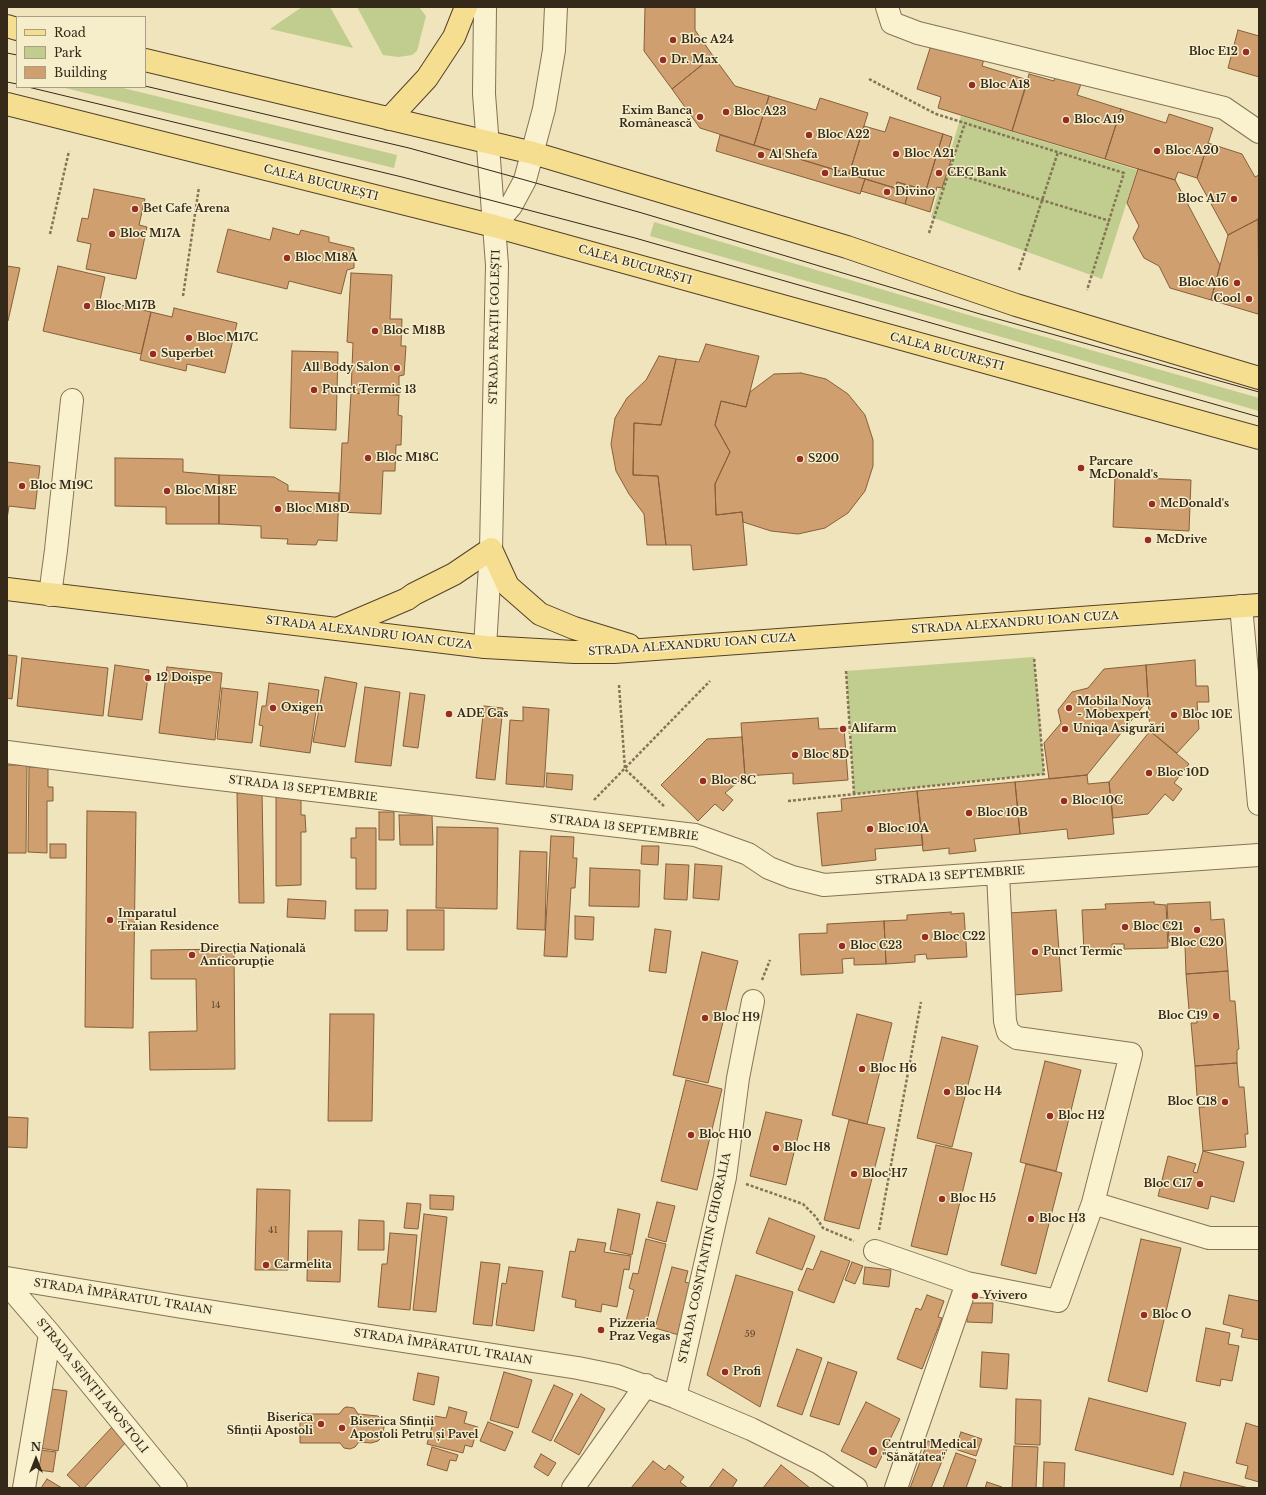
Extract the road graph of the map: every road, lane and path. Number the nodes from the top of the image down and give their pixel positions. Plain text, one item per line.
1 (466, 7) edge
2 (485, 7) edge
3 (556, 7) edge
4 (886, 7) edge
5 (146, 60) edge
6 (869, 79) dead end
7 (7, 104) edge
8 (389, 119) junction
9 (965, 123) junction
10 (1259, 132) edge
11 (488, 141) junction
12 (69, 151) dead end
13 (1058, 152) junction
14 (533, 153) junction
15 (950, 172) junction
16 (199, 187) dead end
17 (1042, 200) junction
18 (1110, 221) junction
19 (494, 226) junction
20 (929, 233) dead end
21 (50, 234) dead end
22 (1019, 270) dead end
23 (1087, 290) dead end
24 (183, 296) dead end
25 (1259, 378) edge
26 (72, 400) dead end
27 (1259, 438) edge
28 (491, 549) junction
29 (7, 589) edge
30 (50, 595) junction
31 (1250, 606) edge
32 (338, 628) junction
33 (485, 647) junction
34 (644, 650) junction
35 (1034, 657) dead end
36 (846, 671) dead end
37 (710, 681) dead end
38 (619, 685) dead end
39 (7, 752) edge
40 (1257, 752) edge
41 (625, 769) junction
42 (854, 794) junction
43 (788, 801) dead end
44 (1259, 804) edge
45 (669, 812) dead end
46 (574, 821) junction
47 (1259, 854) edge
48 (998, 873) junction
49 (753, 1001) dead end
50 (921, 1002) dead end
51 (725, 1177) junction
52 (1093, 1203) junction
53 (1259, 1238) edge
54 (875, 1251) junction
55 (7, 1278) edge
56 (966, 1283) junction
57 (7, 1284) edge
58 (50, 1334) junction
59 (646, 1385) junction
60 (675, 1397) junction
61 (24, 1488) edge
62 (176, 1488) edge
63 (573, 1488) edge
64 (856, 1488) edge
65 (896, 1488) edge

1 - 8 main road
2 - 11 street, STRADA FRAȚII GOLEȘTI
3 - 14 street
4 - 10 street
5 - 8 main road
6 - 9 path
7 - 19 main road, CALEA BUCUREȘTI
8 - 11 main road
9 - 13 path
9 - 15 path
11 - 14 main road
11 - 19 street, STRADA FRAȚII GOLEȘTI
12 - 21 path
13 - 17 path
13 - 18 path
14 - 19 street
14 - 25 main road
15 - 17 path
15 - 20 path
16 - 24 path
17 - 18 path
17 - 22 path
18 - 23 path
19 - 27 main road, CALEA BUCUREȘTI
19 - 28 street, STRADA FRAȚII GOLEȘTI
26 - 30 street
28 - 32 main road
28 - 33 street, STRADA FRAȚII GOLEȘTI
28 - 34 main road
29 - 30 main road, STRADA ALEXANDRU IOAN CUZA
30 - 32 main road, STRADA ALEXANDRU IOAN CUZA
31 - 34 main road, STRADA ALEXANDRU IOAN CUZA
31 - 40 street
32 - 33 main road, STRADA ALEXANDRU IOAN CUZA
33 - 34 main road, STRADA ALEXANDRU IOAN CUZA
35 - 42 path
36 - 42 path
37 - 41 path
38 - 41 path
39 - 46 street, STRADA 13 SEPTEMBRIE
40 - 44 street
41 - 45 path
41 - 46 path
42 - 43 path
46 - 48 street, STRADA 13 SEPTEMBRIE
47 - 48 street, STRADA 13 SEPTEMBRIE
48 - 52 street
49 - 51 street, STRADA COSNTANTIN CHIORALIA
50 - 54 path
51 - 54 path
51 - 60 street, STRADA COSNTANTIN CHIORALIA
52 - 53 street
52 - 56 street
54 - 56 street
55 - 59 street, STRADA ÎMPĂRATUL TRAIAN
56 - 65 street
57 - 58 street, STRADA SFINȚII APOSTOLI
58 - 61 street
58 - 62 street, STRADA SFINȚII APOSTOLI
59 - 60 street, STRADA ÎMPĂRATUL TRAIAN
59 - 63 street
60 - 64 street, STRADA ÎMPĂRATUL TRAIAN

